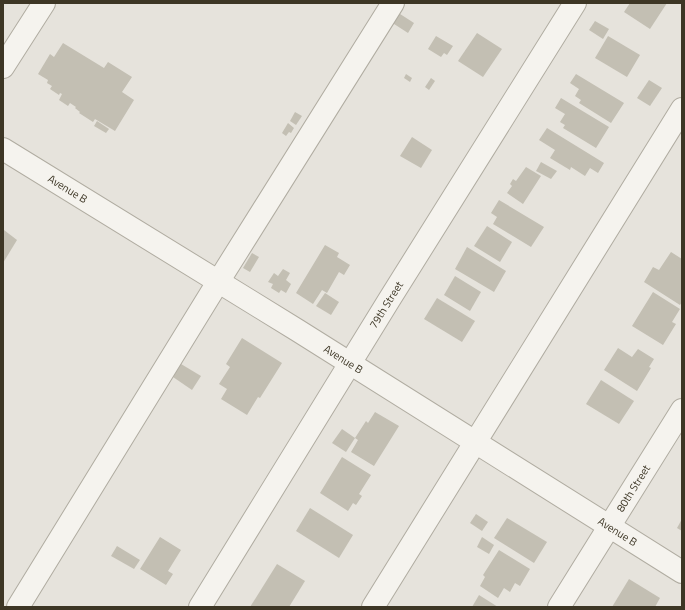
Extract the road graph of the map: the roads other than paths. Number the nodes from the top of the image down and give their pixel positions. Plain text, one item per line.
1 (44, 3) edge
2 (393, 3) edge
3 (575, 3) edge
4 (3, 67) edge
5 (682, 109) edge
6 (3, 149) edge
7 (218, 282) junction
8 (350, 364) junction
9 (682, 410) edge
10 (475, 442) junction
11 (609, 526) junction
12 (682, 572) edge
13 (18, 607) edge
14 (200, 607) edge
15 (373, 607) edge
16 (559, 607) edge

1 - 4 street
2 - 7 street
3 - 8 street, 79th Street
5 - 10 street
6 - 7 street, Avenue B
7 - 8 street, Avenue B
7 - 13 street
8 - 10 street, Avenue B
8 - 14 street, 79th Street
9 - 11 street, 80th Street
10 - 11 street, Avenue B
10 - 15 street
11 - 12 street, Avenue B
11 - 16 street, 80th Street

